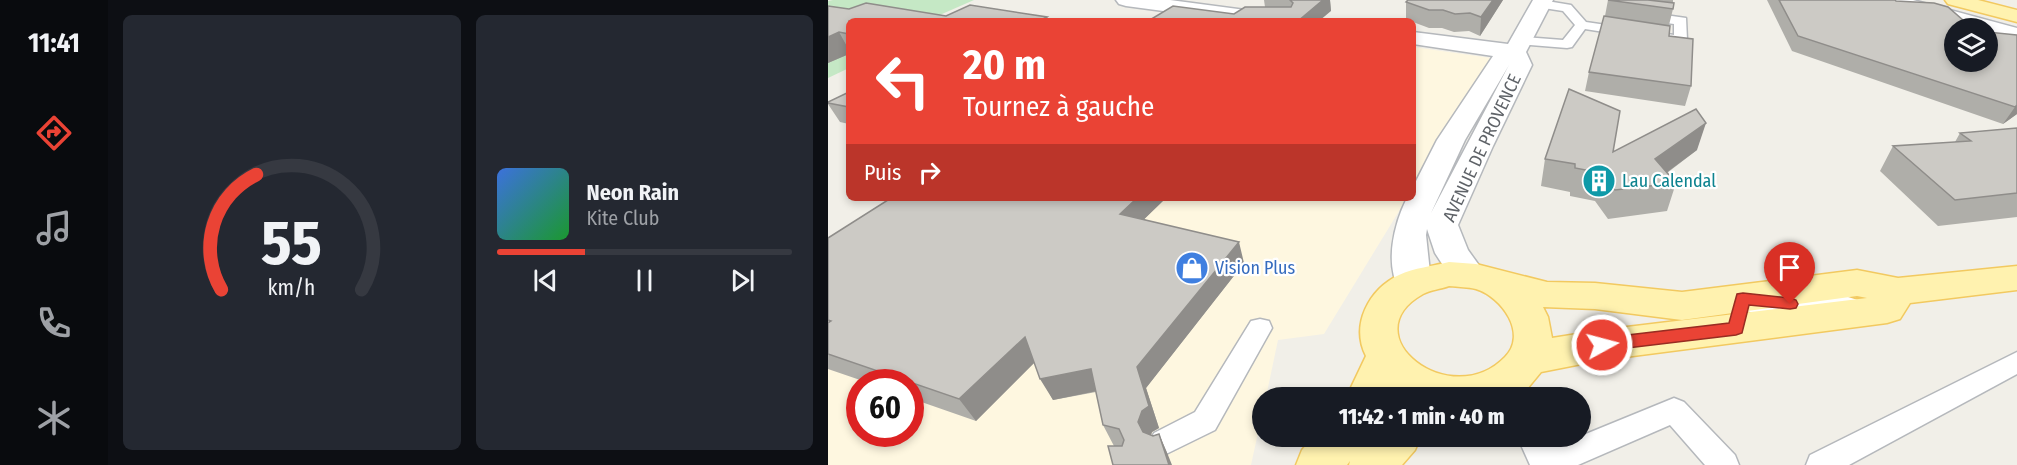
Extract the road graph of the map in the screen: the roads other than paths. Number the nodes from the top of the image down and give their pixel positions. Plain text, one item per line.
1 (1126, 0) edge
2 (1891, 0) edge
3 (1955, 0) edge
4 (1542, 2) edge
5 (1630, 14) edge
6 (2017, 16) edge
7 (1261, 18) edge
8 (1582, 25) junction
9 (2017, 34) edge
10 (1416, 38) edge
11 (1519, 47) junction
12 (2017, 278) edge
13 (1484, 280) junction
14 (1413, 282) junction
15 (1898, 291) junction
16 (1739, 314) junction
17 (1260, 328) dead end
18 (1385, 358) junction
19 (1530, 358) junction
20 (2017, 362) edge
21 (1372, 387) edge
22 (1422, 387) edge
23 (1505, 387) edge
24 (1164, 442) edge
25 (1334, 447) edge
26 (1389, 447) edge
27 (1537, 447) edge
28 (1546, 464) edge
29 (1319, 465) edge
30 (1372, 465) edge
31 (1724, 465) edge
32 (1821, 465) edge

1 - 7 street
2 - 9 street
3 - 6 main road
4 - 8 lane
4 - 11 street, AVENUE DE PROVENCE
5 - 8 lane
8 - 11 lane
10 - 11 street
11 - 13 street, AVENUE DE PROVENCE
11 - 14 street, AVENUE DE PROVENCE
12 - 15 main road
13 - 14 main road
13 - 16 main road
13 - 19 main road
14 - 18 main road
15 - 16 main road
15 - 16 main road
16 - 19 main road
17 - 24 lane
18 - 21 main road
18 - 22 main road
19 - 23 main road
20 - 32 lane
25 - 29 main road
26 - 30 main road
27 - 28 lane
28 - 31 lane

